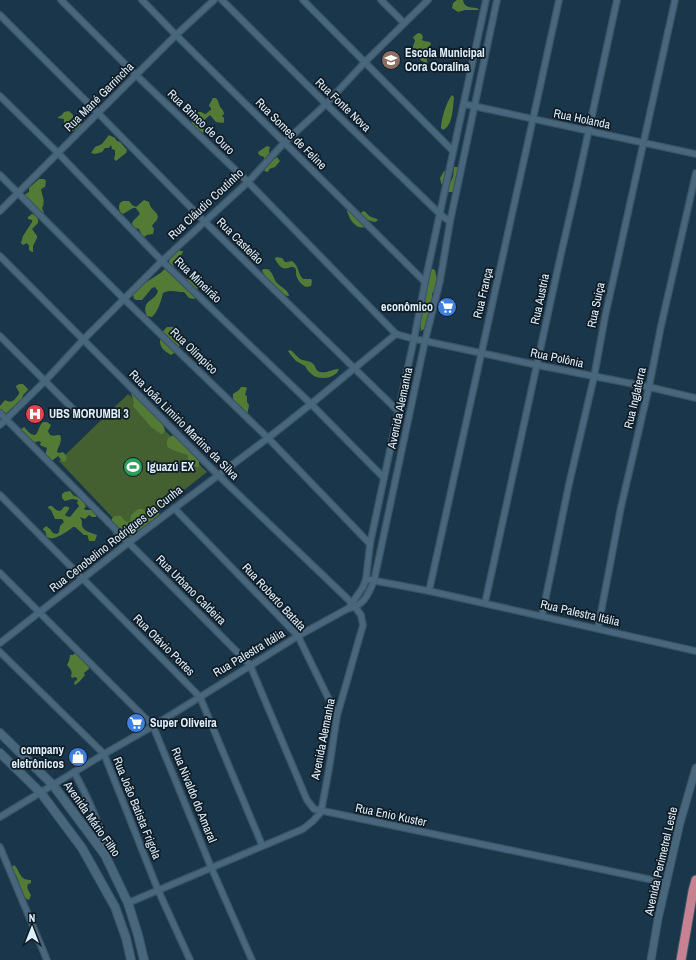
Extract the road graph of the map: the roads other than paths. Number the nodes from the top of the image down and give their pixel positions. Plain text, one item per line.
1 (61, 0) edge
2 (142, 0) edge
3 (214, 0) edge
4 (222, 0) edge
5 (303, 0) edge
6 (381, 0) edge
7 (428, 0) edge
8 (486, 0) edge
9 (498, 0) edge
10 (559, 0) edge
11 (617, 0) edge
12 (675, 0) edge
13 (0, 15) edge
14 (404, 23) junction
15 (176, 35) junction
16 (365, 62) junction
17 (136, 75) junction
18 (0, 96) edge
19 (326, 104) junction
20 (464, 104) junction
21 (474, 106) junction
22 (98, 113) junction
23 (533, 119) junction
24 (588, 131) junction
25 (284, 143) junction
26 (643, 143) junction
27 (453, 150) junction
28 (58, 153) junction
29 (696, 154) edge
30 (696, 173) edge
31 (0, 175) edge
32 (248, 182) junction
33 (18, 193) junction
34 (0, 211) edge
35 (440, 214) junction
36 (205, 222) junction
37 (450, 222) junction
38 (0, 256) edge
39 (162, 261) junction
40 (425, 282) junction
41 (124, 299) junction
42 (396, 334) junction
43 (0, 336) edge
44 (414, 339) junction
45 (83, 340) junction
46 (425, 341) junction
47 (481, 353) junction
48 (537, 365) junction
49 (354, 369) junction
50 (594, 377) junction
51 (45, 381) junction
52 (649, 387) junction
53 (696, 398) edge
54 (311, 404) junction
55 (75, 411) dead end
56 (399, 412) junction
57 (0, 413) edge
58 (6, 419) junction
59 (0, 425) edge
60 (268, 438) junction
61 (218, 475) junction
62 (384, 478) junction
63 (0, 495) edge
64 (174, 508) junction
65 (128, 542) junction
66 (370, 544) junction
67 (0, 574) edge
68 (83, 578) junction
69 (366, 578) junction
70 (374, 581) junction
71 (429, 591) junction
72 (485, 603) junction
73 (353, 606) junction
74 (39, 612) junction
75 (542, 616) junction
76 (598, 628) junction
77 (298, 636) junction
78 (0, 643) edge
79 (696, 651) edge
80 (0, 652) edge
81 (250, 665) junction
82 (200, 697) junction
83 (337, 716) junction
84 (154, 726) junction
85 (0, 733) edge
86 (0, 753) edge
87 (104, 754) junction
88 (696, 768) edge
89 (74, 772) junction
90 (53, 785) junction
91 (41, 793) junction
92 (321, 812) junction
93 (0, 817) edge
94 (262, 845) junction
95 (0, 847) edge
96 (105, 855) junction
97 (211, 867) junction
98 (696, 880) edge
99 (667, 883) junction
100 (158, 890) junction
101 (128, 902) junction
102 (47, 960) edge
103 (131, 960) edge
104 (144, 960) edge
105 (190, 960) edge
106 (252, 960) edge
107 (651, 960) edge
108 (681, 960) edge

1 - 17 street, Rua Brinco de Ouro
2 - 15 street, Rua Somes de Feline
3 - 15 street, Rua Mané Garrincha
4 - 19 street, Rua Fonte Nova
5 - 16 street
6 - 14 street
7 - 14 street, Rua Cláudio Coutinho
8 - 20 street, Avenida Alemanha
9 - 21 street, Avenida Alemanha
10 - 23 street, Rua França
11 - 24 street, Rua Austria
12 - 26 street, Rua Suiça
13 - 22 street, Rua Castelão
14 - 16 street, Rua Cláudio Coutinho
15 - 17 street, Rua Mané Garrincha
15 - 25 street, Rua Somes de Feline
16 - 19 street, Rua Cláudio Coutinho
16 - 27 street
17 - 22 street, Rua Mané Garrincha
17 - 32 street, Rua Brinco de Ouro
18 - 28 street, Rua Mineirão
19 - 25 street, Rua Cláudio Coutinho
19 - 35 street, Rua Fonte Nova
20 - 21 street, Rua Holanda
20 - 27 street, Avenida Alemanha
21 - 23 street, Rua Holanda
21 - 37 street, Avenida Alemanha
22 - 28 street, Rua Mané Garrincha
22 - 36 street, Rua Castelão
23 - 24 street, Rua Holanda
23 - 47 street, Rua França
24 - 26 street, Rua Holanda
24 - 48 street, Rua Austria
25 - 32 street, Rua Cláudio Coutinho
25 - 40 street, Rua Somes de Feline
26 - 29 street, Rua Holanda
26 - 50 street, Rua Suiça
27 - 35 street, Avenida Alemanha
28 - 33 street, Rua Mané Garrincha
28 - 39 street, Rua Mineirão
30 - 52 street, Rua Inglaterra
31 - 33 street, Rua Olímpico
32 - 36 street, Rua Cláudio Coutinho
32 - 42 street, Rua Brinco de Ouro
33 - 34 street, Rua Mané Garrincha
33 - 41 street, Rua Olímpico
35 - 37 street, Rua Fonte Nova
35 - 40 street, Avenida Alemanha
36 - 39 street, Rua Cláudio Coutinho
36 - 49 street, Rua Castelão
37 - 46 street, Avenida Alemanha
38 - 45 street, Rua João Limirio Martins da Silva
39 - 41 street, Rua Cláudio Coutinho
39 - 54 street, Rua Mineirão
40 - 44 street, Avenida Alemanha
41 - 45 street, Rua Cláudio Coutinho
41 - 60 street, Rua Olímpico
42 - 44 street
42 - 49 street, Rua Cenobelino Rodrigues da Cunha
43 - 51 street
44 - 46 street, Rua Polônia
44 - 56 street, Avenida Alemanha
45 - 51 street, Rua Cláudio Coutinho
45 - 61 street, Rua João Limirio Martins da Silva
46 - 47 street, Rua Polônia
46 - 70 street, Avenida Alemanha
47 - 48 street, Rua Polônia
47 - 71 street, Rua França
48 - 50 street, Rua Polônia
48 - 72 street, Rua Austria
49 - 54 street, Rua Cenobelino Rodrigues da Cunha
49 - 56 street, Rua Castelão
50 - 52 street, Rua Polônia
50 - 75 street, Rua Suiça
51 - 55 street
51 - 58 street, Rua Cláudio Coutinho
52 - 53 street, Rua Polônia
52 - 76 street, Rua Inglaterra
54 - 60 street, Rua Cenobelino Rodrigues da Cunha
54 - 62 street, Rua Mineirão
56 - 62 street, Avenida Alemanha
57 - 58 street, Rua Urbano Caldeira
58 - 59 street, Rua Cláudio Coutinho
58 - 65 street, Rua Urbano Caldeira
60 - 61 street, Rua Cenobelino Rodrigues da Cunha
60 - 66 street, Rua Olímpico
61 - 64 street, Rua Cenobelino Rodrigues da Cunha
61 - 73 street, Rua João Limirio Martins da Silva
62 - 66 street, Avenida Alemanha
63 - 68 street, Rua Otávio Portes
64 - 65 street, Rua Cenobelino Rodrigues da Cunha
64 - 77 street, Rua Roberto Batata
65 - 68 street, Rua Cenobelino Rodrigues da Cunha
65 - 81 street, Rua Urbano Caldeira
66 - 69 street, Avenida Alemanha
67 - 74 street, Rua Nivaldo do Amaral
68 - 74 street, Rua Cenobelino Rodrigues da Cunha
68 - 82 street, Rua Otávio Portes
69 - 70 street, Rua Palestra Itália
69 - 73 street, Avenida Alemanha
70 - 71 street, Rua Palestra Itália
70 - 73 street, Avenida Alemanha
71 - 72 street, Rua Palestra Itália
72 - 75 street, Rua Palestra Itália
73 - 77 street, Rua Palestra Itália
73 - 83 street, Avenida Alemanha
74 - 78 street, Rua Cenobelino Rodrigues da Cunha
74 - 84 street, Rua Nivaldo do Amaral
75 - 76 street, Rua Palestra Itália
76 - 79 street, Rua Palestra Itália
77 - 81 street, Rua Palestra Itália
77 - 83 street, Rua Roberto Batata
80 - 87 street, Rua João Batista Frigola
81 - 82 street, Rua Palestra Itália
81 - 92 street, Rua Urbano Caldeira
82 - 84 street, Rua Palestra Itália
82 - 94 street, Rua Otávio Portes
83 - 92 street, Avenida Alemanha
84 - 87 street, Rua Palestra Itália
84 - 97 street, Rua Nivaldo do Amaral
85 - 90 main road, Avenida Mário Filho
86 - 91 main road, Avenida Mário Filho
87 - 89 street, Rua Palestra Itália
87 - 100 street, Rua João Batista Frigola
88 - 99 street, Avenida Perimetrel Leste
89 - 90 street, Rua Palestra Itália
89 - 96 street
90 - 91 street, Rua Palestra Itália
90 - 96 main road, Avenida Mário Filho
91 - 93 street, Rua Palestra Itália
91 - 103 main road, Avenida Mário Filho
92 - 94 street
92 - 99 street, Rua Enio Kuster
94 - 97 street
95 - 102 street
96 - 101 main road, Avenida Mário Filho
97 - 100 street
97 - 106 street, Rua Nivaldo do Amaral
98 - 108 highway
99 - 107 street, Avenida Perimetrel Leste
100 - 101 street
100 - 105 street, Rua João Batista Frigola
101 - 104 main road, Avenida Mário Filho

